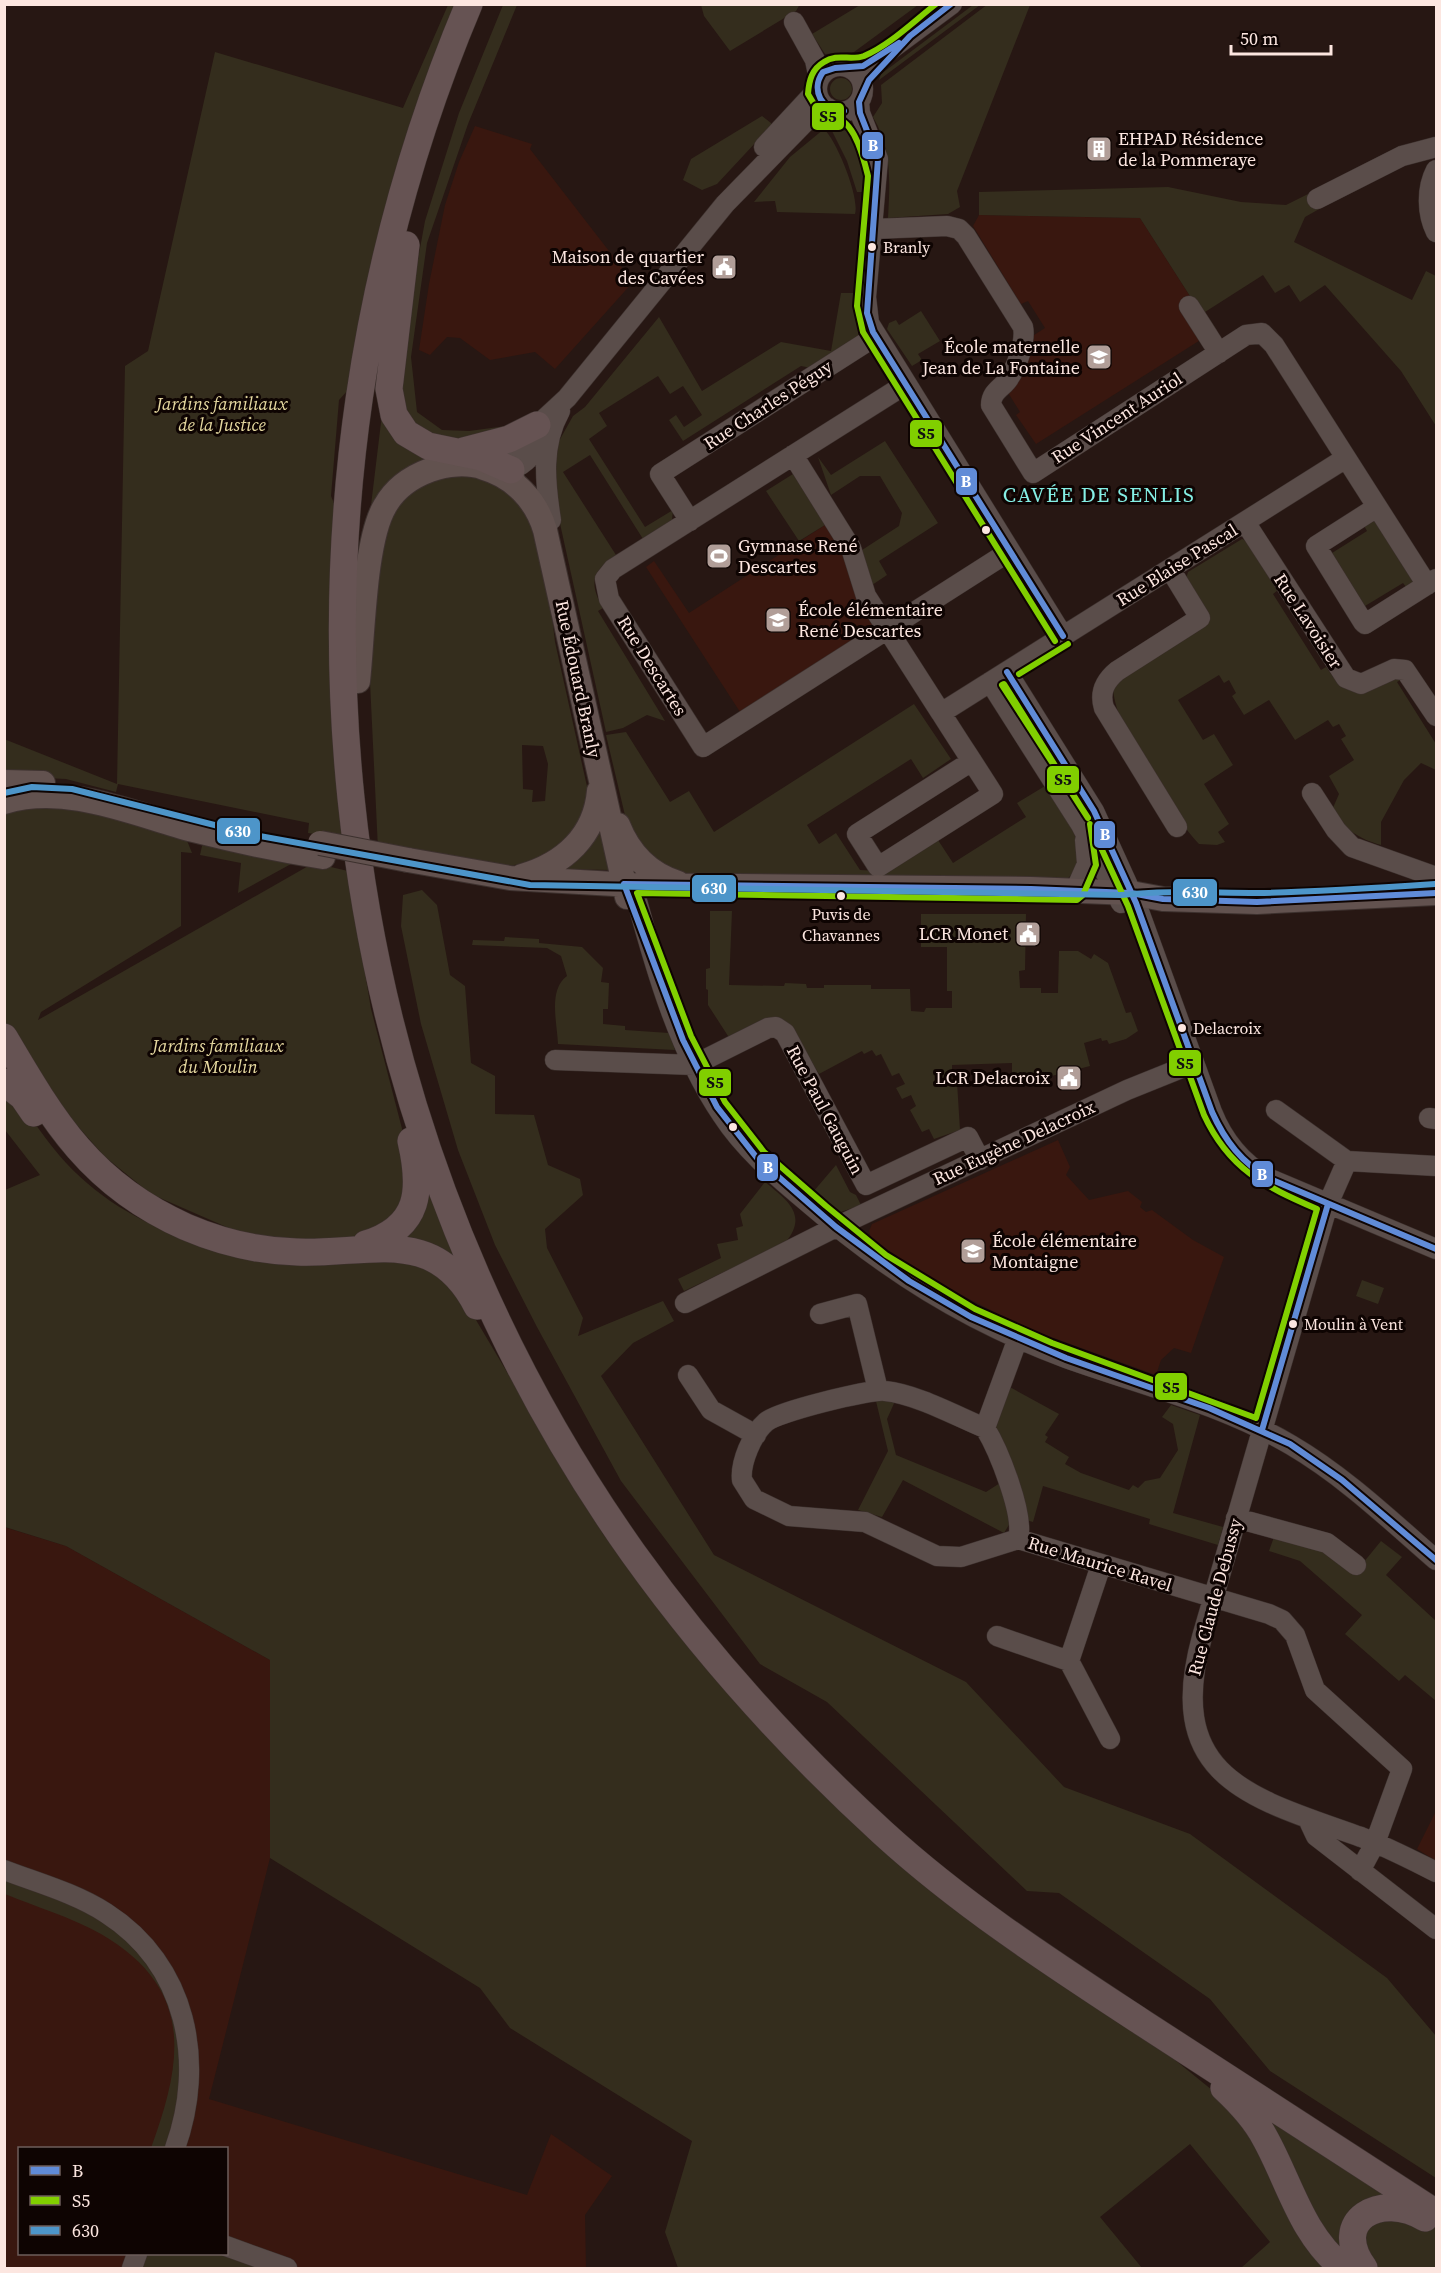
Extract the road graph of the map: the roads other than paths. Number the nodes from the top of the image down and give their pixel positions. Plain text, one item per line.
1 (469, 4) edge
2 (488, 4) edge
3 (952, 4) edge
4 (794, 22) dead end
5 (910, 36) junction
6 (809, 46) junction
7 (843, 67) junction
8 (818, 85) junction
9 (849, 103) junction
10 (1437, 147) edge
11 (1437, 170) edge
12 (1317, 199) dead end
13 (725, 204) junction
14 (873, 229) junction
15 (1437, 232) edge
16 (406, 245) junction
17 (1189, 306) dead end
18 (876, 336) junction
19 (1219, 353) junction
20 (906, 384) junction
21 (543, 428) junction
22 (456, 452) junction
23 (793, 455) junction
24 (1346, 458) junction
25 (508, 476) junction
26 (1377, 507) junction
27 (551, 520) junction
28 (690, 521) junction
29 (1245, 522) junction
30 (1010, 551) junction
31 (1170, 569) junction
32 (1426, 585) edge
33 (888, 629) junction
34 (1063, 636) junction
35 (998, 677) junction
36 (358, 681) junction
37 (941, 713) junction
38 (1437, 717) edge
39 (972, 761) junction
40 (599, 776) junction
41 (4, 782) edge
42 (1312, 794) dead end
43 (4, 802) edge
44 (1089, 821) junction
45 (618, 825) junction
46 (1178, 827) dead end
47 (322, 850) junction
48 (1396, 863) junction
49 (408, 866) junction
50 (1437, 877) edge
51 (510, 878) junction
52 (686, 886) junction
53 (630, 891) junction
54 (1075, 891) junction
55 (1437, 893) edge
56 (1395, 896) junction
57 (1125, 898) junction
58 (381, 984) junction
59 (4, 1037) edge
60 (555, 1060) dead end
61 (1194, 1063) junction
62 (694, 1065) junction
63 (4, 1082) edge
64 (1276, 1110) dead end
65 (980, 1160) junction
66 (1347, 1161) junction
67 (1437, 1166) edge
68 (138, 1200) junction
69 (1328, 1204) junction
70 (836, 1227) junction
71 (355, 1248) junction
72 (1437, 1249) edge
73 (686, 1303) dead end
74 (820, 1314) dead end
75 (1018, 1338) junction
76 (688, 1375) dead end
77 (878, 1390) junction
78 (985, 1428) junction
79 (1262, 1430) junction
80 (756, 1435) junction
81 (585, 1480) junction
82 (1236, 1518) junction
83 (1018, 1539) junction
84 (1437, 1560) edge
85 (1101, 1565) junction
86 (1356, 1565) dead end
87 (1214, 1598) junction
88 (997, 1636) dead end
89 (1069, 1661) junction
90 (1110, 1739) dead end
91 (1308, 1819) junction
92 (1375, 1843) junction
93 (4, 1870) edge
94 (1360, 1871) junction
95 (1437, 1872) edge
96 (1437, 1929) edge
97 (1161, 2035) junction
98 (175, 2147) edge
99 (1437, 2192) edge
100 (1437, 2213) edge
101 (1437, 2225) edge
102 (228, 2247) edge
103 (288, 2268) edge
104 (1343, 2268) edge
105 (1364, 2268) edge

1 - 58 highway
2 - 16 highway
3 - 5 street
4 - 6 street
5 - 7 street
5 - 9 street
6 - 7 street
6 - 8 street
7 - 8 street
7 - 9 street
8 - 9 street
8 - 13 street
9 - 13 street
9 - 14 street
10 - 12 street
11 - 15 street
13 - 21 street
14 - 18 street
14 - 19 street, Rue Vincent Auriol
16 - 22 highway
16 - 36 highway
17 - 19 street
18 - 20 street
18 - 28 street, Rue Charles Péguy
19 - 24 street, Rue Vincent Auriol
20 - 23 street, Rue Descartes
20 - 30 street
21 - 22 highway
21 - 25 street
21 - 27 street, Rue Édouard Branly
22 - 25 highway
23 - 28 street, Rue Descartes
23 - 33 street
24 - 26 street, Rue Vincent Auriol
24 - 29 street, Rue Blaise Pascal
25 - 27 main road, Rue Édouard Branly
25 - 36 main road
25 - 40 main road, Rue Édouard Branly
26 - 32 street, Rue Vincent Auriol
26 - 32 street
27 - 45 main road, Rue Édouard Branly
28 - 33 street, Rue Descartes
29 - 31 street, Rue Blaise Pascal
29 - 38 street, Rue Lavoisier
30 - 33 street, Rue Descartes
30 - 34 street
31 - 34 street, Rue Blaise Pascal
31 - 46 street
33 - 37 street
34 - 35 street, Rue Blaise Pascal
35 - 37 street, Rue Blaise Pascal
35 - 44 street
36 - 99 highway
37 - 39 street
39 - 39 street
40 - 51 main road
40 - 53 main road, Rue Édouard Branly
41 - 47 main road
42 - 48 street
43 - 47 main road
44 - 54 street
44 - 57 street
45 - 52 main road
45 - 53 main road, Rue Édouard Branly
47 - 49 main road, bridge
48 - 50 street
48 - 56 street
49 - 51 main road
49 - 53 main road
51 - 53 main road
52 - 53 main road
52 - 54 main road
53 - 57 main road
53 - 62 street
54 - 57 main road
55 - 56 main road
56 - 57 main road
57 - 61 street
58 - 71 highway
58 - 81 highway
59 - 68 highway
60 - 62 street
61 - 65 street, Rue Eugène Delacroix
61 - 69 street
62 - 65 street, Rue Paul Gauguin
62 - 70 street
63 - 68 highway
64 - 66 street
65 - 70 street, Rue Eugène Delacroix
66 - 67 street
66 - 69 street, Rue Claude Debussy
68 - 71 highway
69 - 72 street
69 - 79 street, Rue Claude Debussy
70 - 73 street, Rue Eugène Delacroix
70 - 75 street
71 - 81 highway
74 - 77 street
75 - 78 street
75 - 79 street
76 - 80 street
77 - 78 street
77 - 80 street
78 - 83 street, Rue Maurice Ravel
79 - 82 street, Rue Claude Debussy
79 - 84 street
80 - 83 street
81 - 97 highway
82 - 86 street
82 - 87 street, Rue Claude Debussy
83 - 85 street, Rue Maurice Ravel
85 - 87 street, Rue Maurice Ravel
85 - 89 street
87 - 91 street, Rue Claude Debussy
87 - 92 street, Rue Maurice Ravel
88 - 89 street
89 - 90 street
91 - 92 street, Rue Claude Debussy
91 - 94 street
92 - 94 street
92 - 95 street, Rue Claude Debussy
93 - 98 street
94 - 96 street
97 - 100 highway
97 - 104 highway
101 - 105 highway
102 - 103 street

